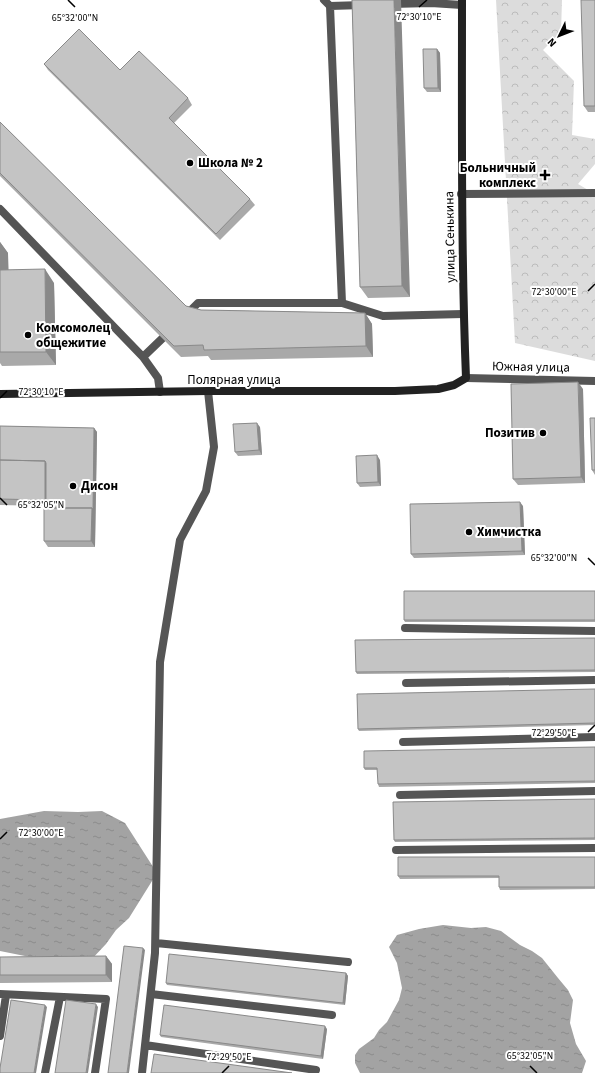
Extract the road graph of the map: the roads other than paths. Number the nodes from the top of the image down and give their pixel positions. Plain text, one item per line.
1 (324, 0) edge
2 (462, 2) edge
3 (330, 6) junction
4 (595, 193) edge
5 (461, 194) junction
6 (0, 209) edge
7 (342, 304) junction
8 (463, 314) junction
9 (144, 357) junction
10 (466, 378) junction
11 (595, 381) edge
12 (208, 391) junction
13 (160, 392) junction
14 (0, 394) edge
15 (405, 628) dead end
16 (595, 631) edge
17 (595, 680) edge
18 (406, 683) dead end
19 (595, 737) edge
20 (404, 742) dead end
21 (595, 790) edge
22 (400, 795) dead end
23 (595, 848) edge
24 (396, 850) dead end
25 (156, 943) junction
26 (348, 962) dead end
27 (151, 994) junction
28 (3, 995) edge
29 (60, 997) junction
30 (332, 1015) dead end
31 (0, 1036) edge
32 (145, 1045) junction
33 (316, 1070) dead end
34 (45, 1073) edge
35 (95, 1073) edge
36 (142, 1073) edge

1 - 3 street
2 - 3 street
2 - 5 street, улица Сенькина
3 - 7 street
4 - 5 street
5 - 8 street, улица Сенькина
6 - 9 street
7 - 8 street
7 - 9 street
8 - 10 street, улица Сенькина
9 - 13 street
10 - 11 street, Южная улица
10 - 12 street, Полярная улица
12 - 13 street, Полярная улица
12 - 25 street
13 - 14 street, Полярная улица
15 - 16 street
17 - 18 street
19 - 20 street
21 - 22 street
23 - 24 street
25 - 26 street
25 - 27 street
27 - 30 street
27 - 32 street
28 - 29 street
28 - 31 street
29 - 34 street
29 - 35 street
32 - 33 street
32 - 36 street

